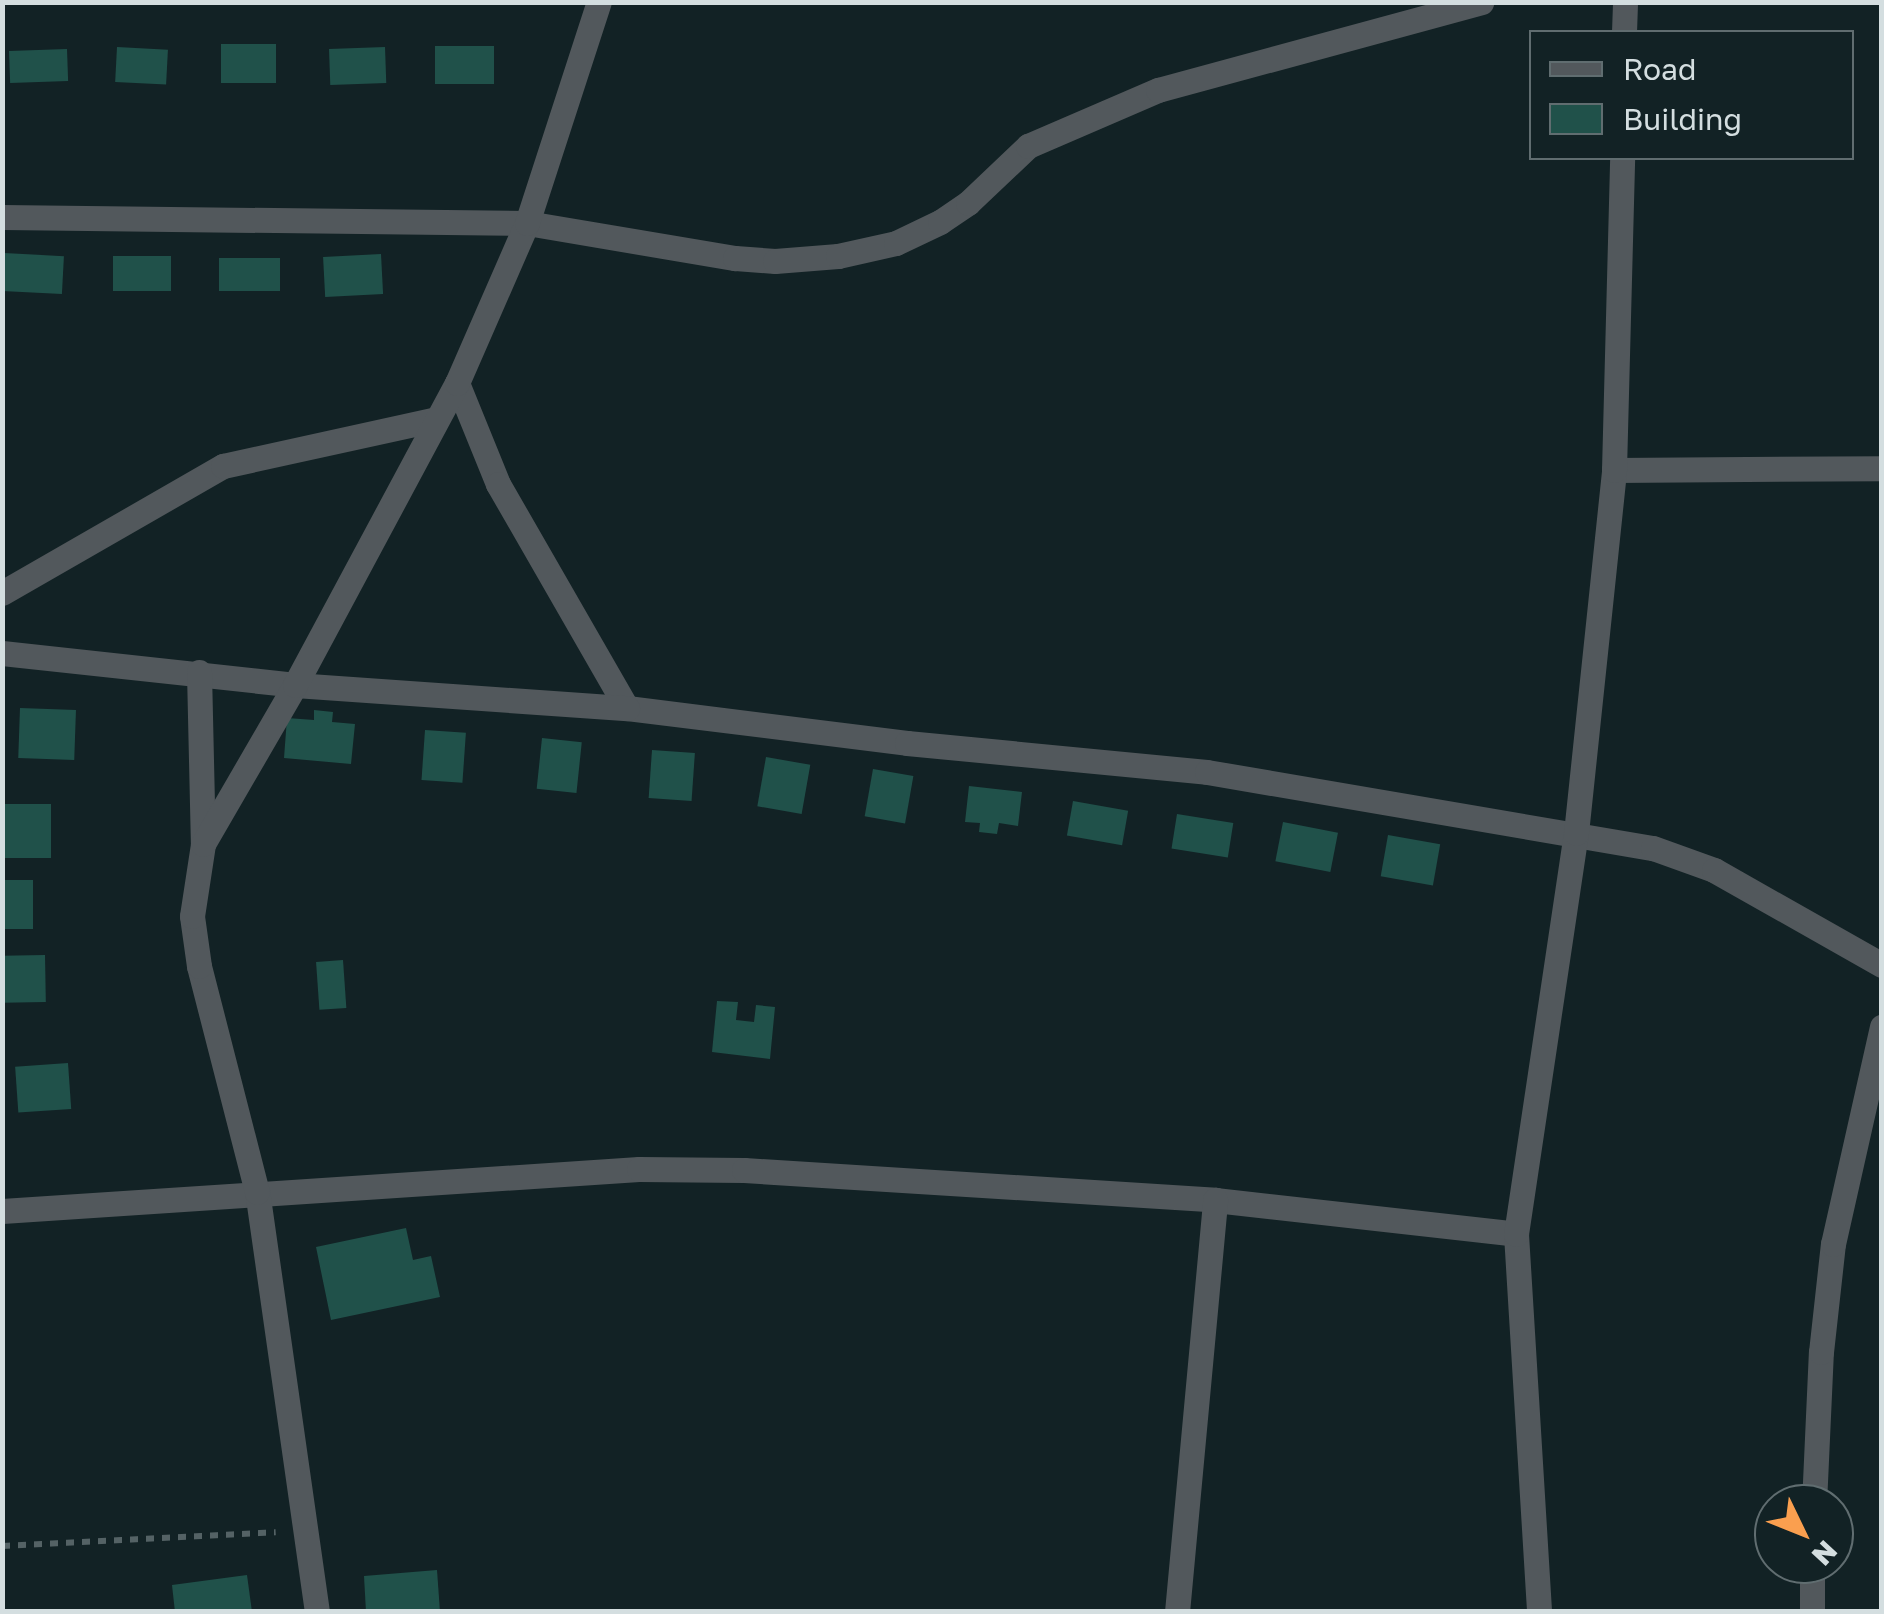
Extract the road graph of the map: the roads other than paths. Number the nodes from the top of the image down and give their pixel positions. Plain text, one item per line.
1 (599, 2) edge
2 (1481, 2) edge
3 (1625, 2) edge
4 (1624, 30) edge
5 (1622, 160) edge
6 (2, 217) edge
7 (527, 222) junction
8 (457, 383) junction
9 (437, 419) junction
10 (1882, 468) edge
11 (1614, 470) junction
12 (2, 594) edge
13 (2, 654) edge
14 (199, 672) junction
15 (295, 685) junction
16 (627, 708) junction
17 (1576, 833) junction
18 (203, 844) junction
19 (1882, 966) edge
20 (1882, 1026) edge
21 (257, 1192) junction
22 (1216, 1200) junction
23 (2, 1212) edge
24 (1516, 1234) junction
25 (1815, 1484) edge
26 (1812, 1584) edge
27 (316, 1612) edge
28 (1177, 1612) edge
29 (1539, 1612) edge
30 (1812, 1612) edge

1 - 7 street
2 - 7 street
3 - 4 street
5 - 11 street
6 - 7 street
7 - 8 street
8 - 9 street
8 - 16 street
9 - 12 street
9 - 15 street
10 - 11 street
11 - 17 street
13 - 14 street
14 - 15 street
14 - 18 street
15 - 16 street
15 - 18 street
16 - 17 street
17 - 19 street
17 - 24 street
18 - 21 street
20 - 25 street
21 - 22 street
21 - 23 street
21 - 27 street
22 - 24 street
22 - 28 street
24 - 29 street
26 - 30 street

